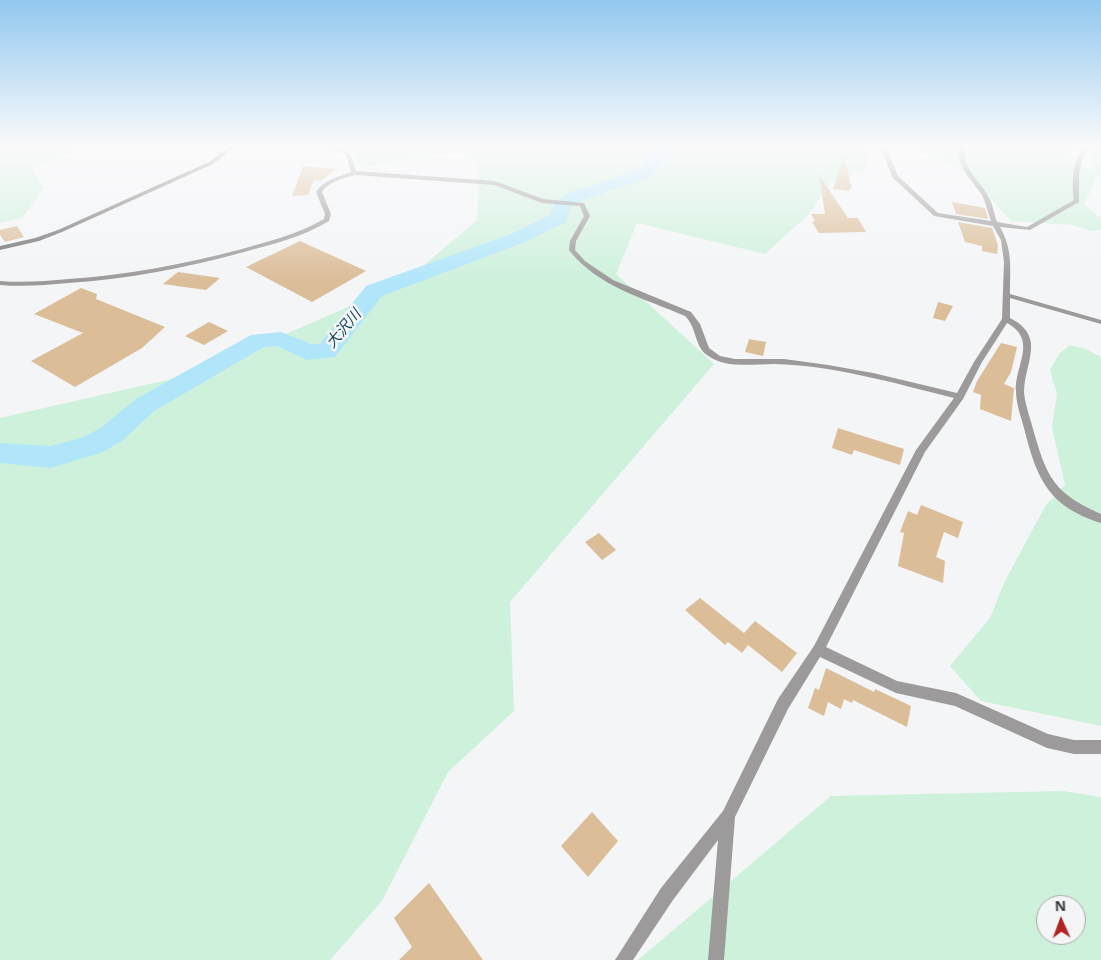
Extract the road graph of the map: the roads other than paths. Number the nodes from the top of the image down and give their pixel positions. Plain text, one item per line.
1 (147, 192) edge
2 (319, 192) edge
3 (518, 192) edge
4 (909, 192) edge
5 (982, 192) edge
6 (1076, 192) edge
7 (994, 222) junction
8 (0, 248) edge
9 (0, 283) edge
10 (1007, 295) junction
11 (1006, 319) junction
12 (1101, 322) edge
13 (960, 397) junction
14 (1101, 519) edge
15 (818, 650) junction
16 (1101, 747) edge
17 (728, 816) junction
18 (623, 960) edge
19 (716, 960) edge

1 - 8 street
2 - 9 street
3 - 13 street
4 - 7 street
5 - 7 street
6 - 7 street
7 - 10 street
10 - 11 street
10 - 12 street
11 - 13 street
11 - 14 street
13 - 15 street
15 - 16 street
15 - 17 street
17 - 18 street
17 - 19 street

